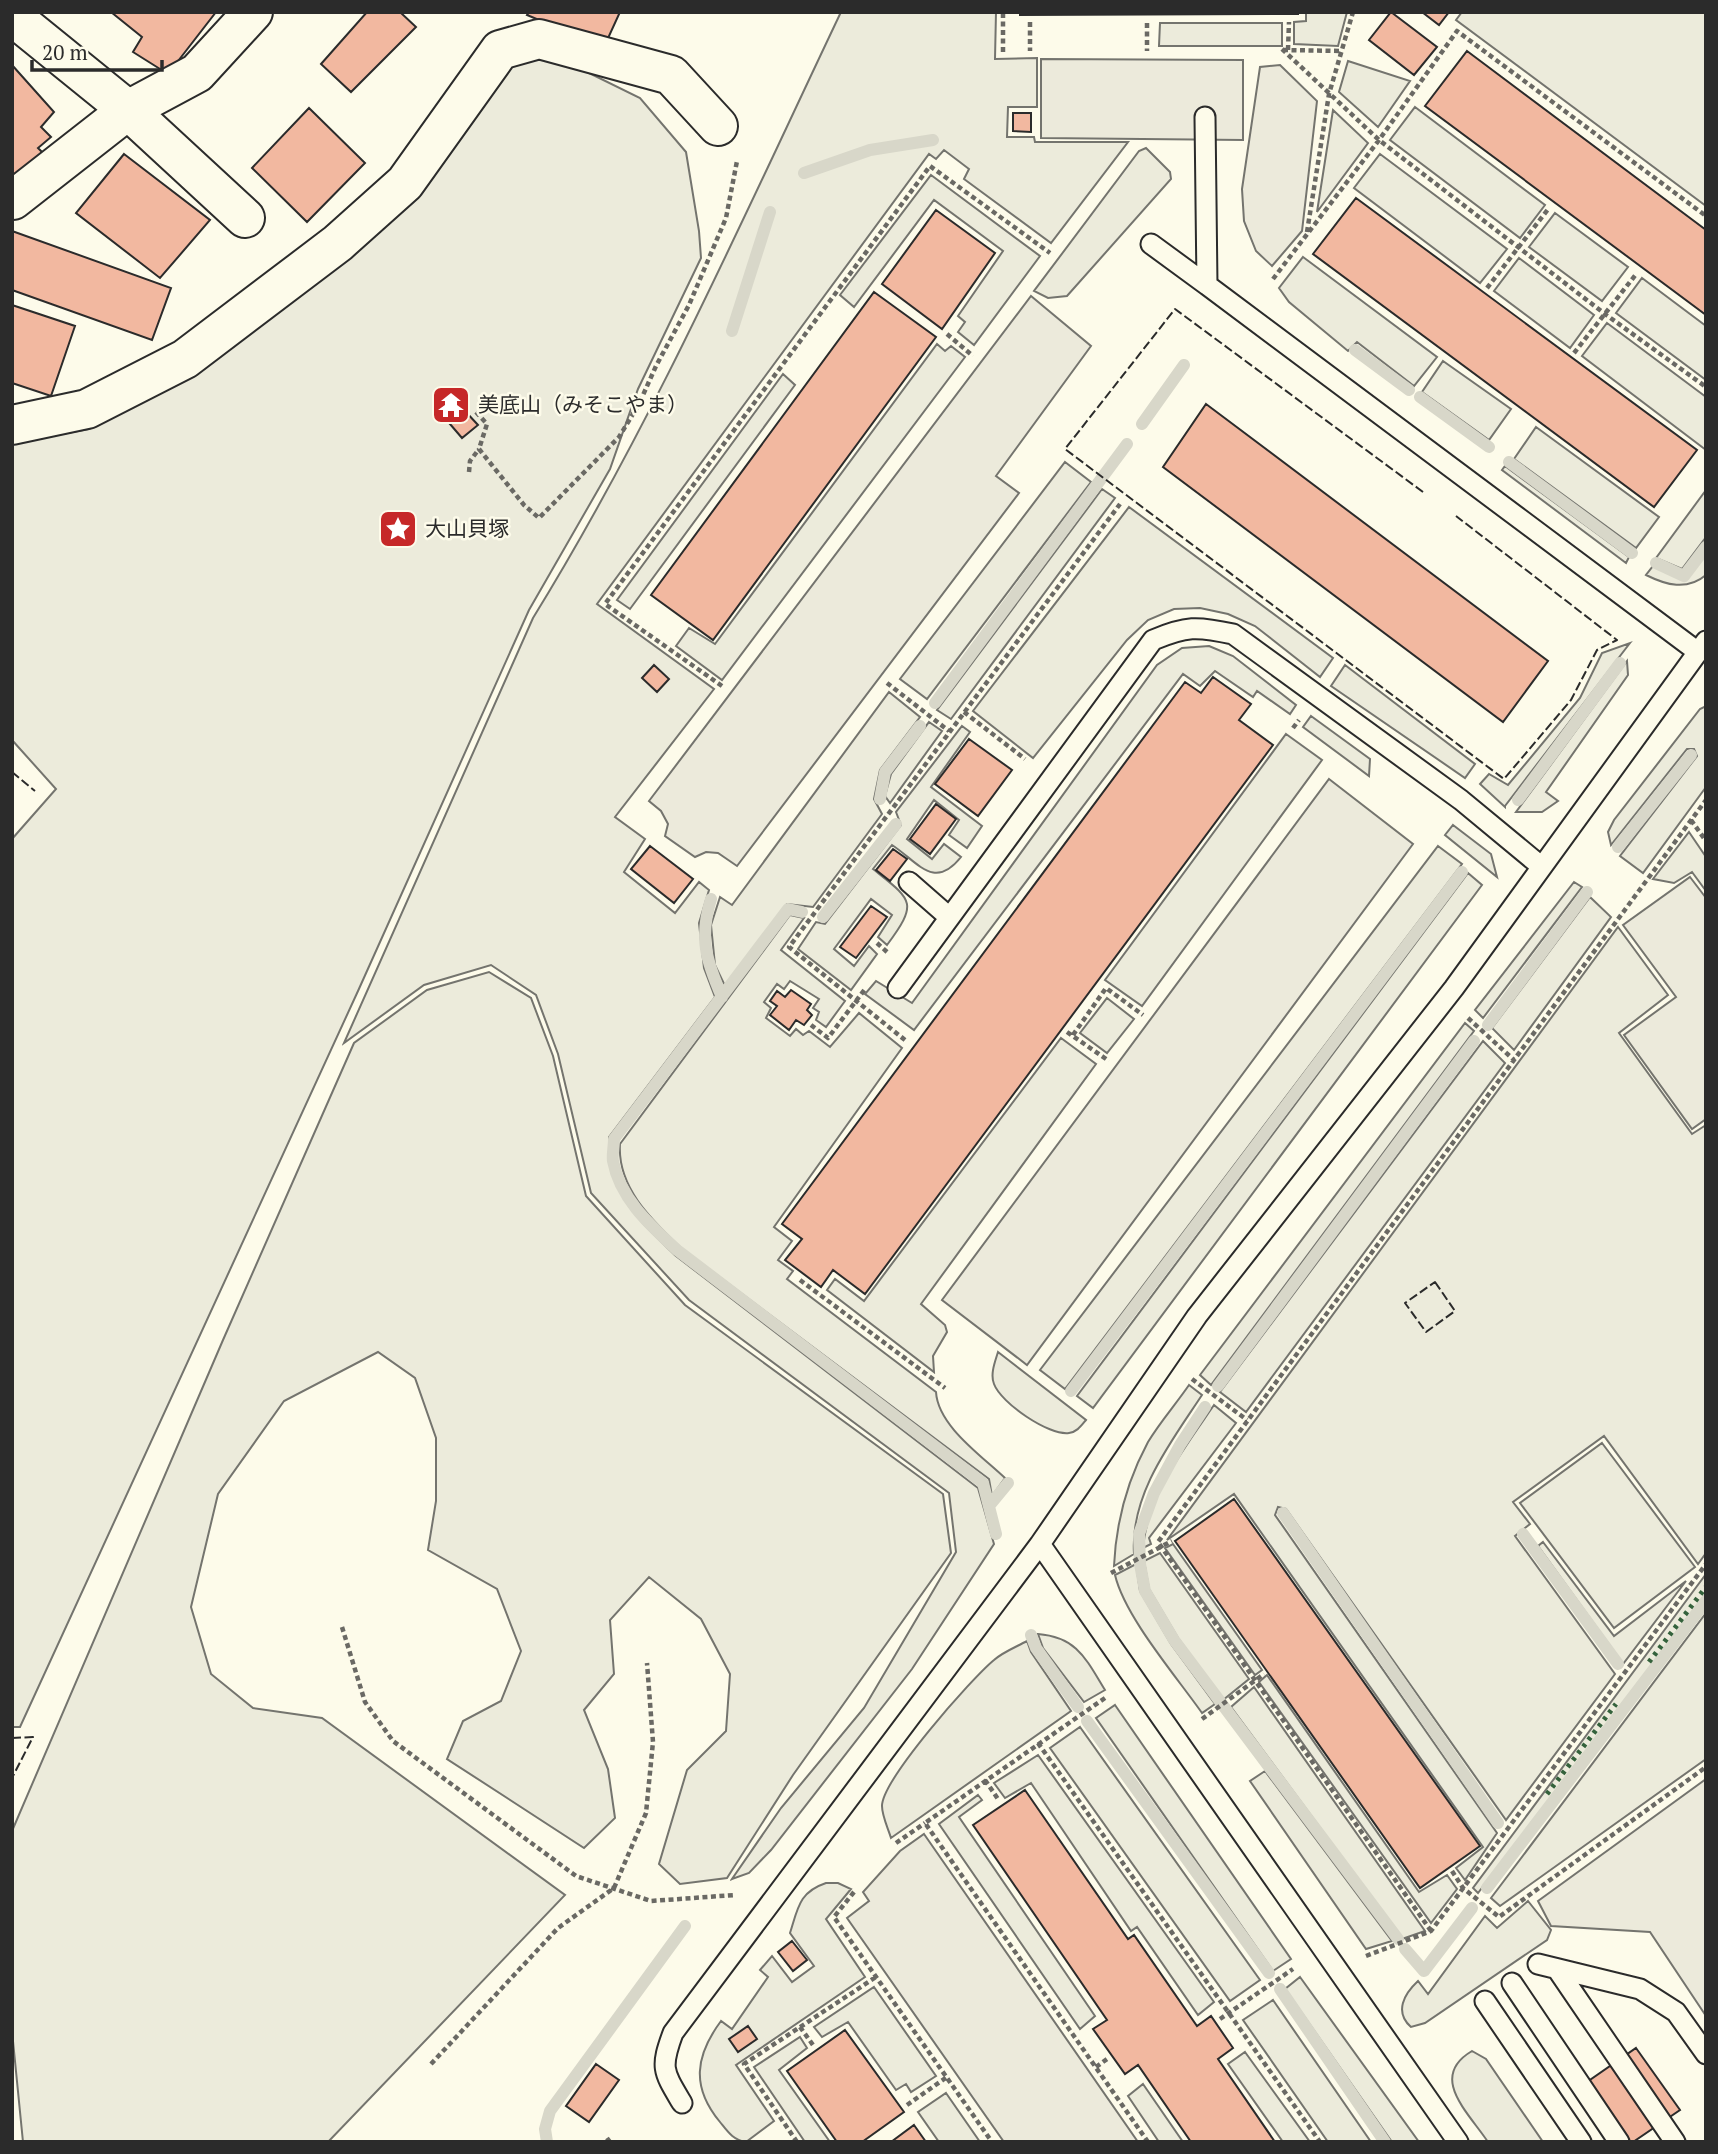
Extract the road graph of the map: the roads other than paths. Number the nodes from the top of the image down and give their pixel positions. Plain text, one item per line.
1 (253, 12) edge
2 (12, 16) edge
3 (128, 110) junction
4 (1205, 117) dead end
5 (718, 126) road end
6 (13, 200) edge
7 (245, 218) dead end
8 (1151, 244) dead end
9 (1207, 285) junction
10 (12, 425) edge
11 (1702, 647) edge
12 (1542, 867) junction
13 (909, 882) dead end
14 (949, 917) junction
15 (898, 988) dead end
16 (1040, 1544) junction
17 (1512, 1983) dead end
18 (1485, 2001) dead end
19 (1706, 2054) edge
20 (682, 2103) dead end
21 (1458, 2142) edge
22 (1581, 2142) edge
23 (1619, 2142) edge
24 (1675, 2142) edge

1 - 3 street
2 - 3 street
3 - 6 street
3 - 7 street
4 - 9 lane
5 - 10 street
8 - 9 lane
9 - 11 lane
11 - 12 lane
12 - 14 lane
12 - 16 lane
13 - 14 lane
14 - 15 lane
16 - 20 lane
16 - 21 lane
17 - 23 lane
18 - 22 lane
19 - 24 lane

